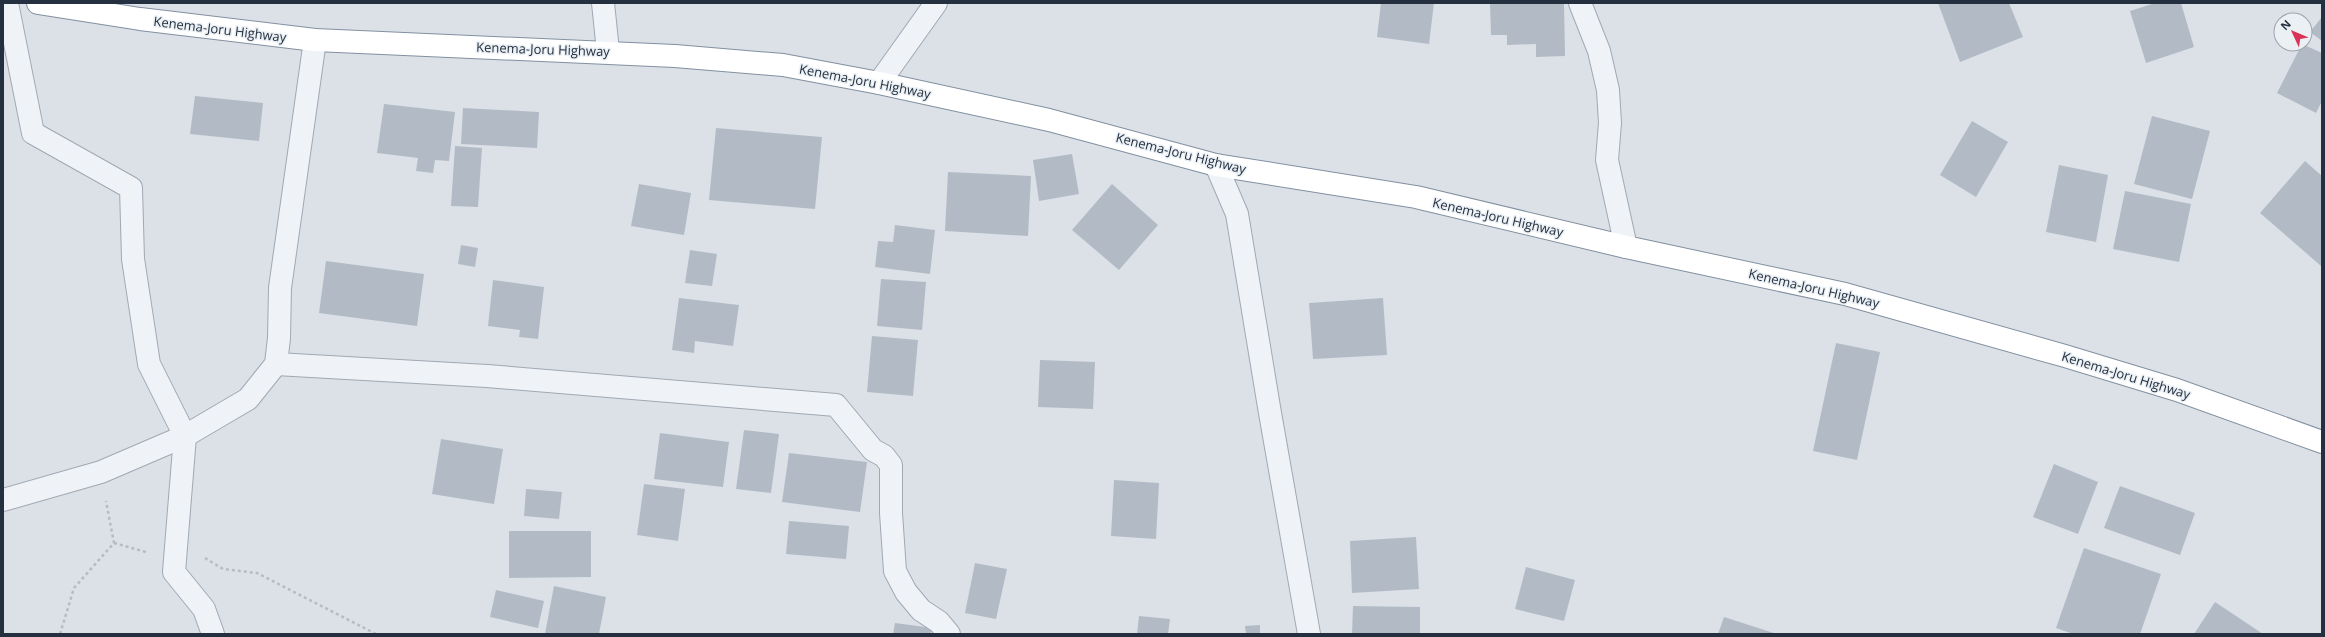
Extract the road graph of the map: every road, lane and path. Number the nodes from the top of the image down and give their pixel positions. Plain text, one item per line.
1 (7, 3) edge
2 (38, 3) edge
3 (603, 3) edge
4 (936, 3) edge
5 (1580, 3) edge
6 (315, 40) junction
7 (608, 51) junction
8 (879, 83) junction
9 (1216, 165) junction
10 (1626, 247) junction
11 (276, 364) junction
12 (185, 436) junction
13 (2322, 442) edge
14 (101, 472) junction
15 (3, 500) edge
16 (114, 543) junction
17 (175, 560) junction
18 (60, 634) edge
19 (213, 634) edge
20 (376, 634) edge
21 (949, 634) edge
22 (1309, 634) edge

1 - 12 street
2 - 6 highway, Kenema-Joru Highway
3 - 7 street
4 - 8 street
5 - 10 street
6 - 7 highway, Kenema-Joru Highway
6 - 11 street
7 - 8 highway, Kenema-Joru Highway
8 - 9 highway, Kenema-Joru Highway
9 - 10 highway, Kenema-Joru Highway
9 - 22 street
10 - 13 highway, Kenema-Joru Highway
11 - 12 street
11 - 21 street
12 - 14 street
12 - 17 street
14 - 15 street
14 - 16 path
16 - 17 path
16 - 18 path
17 - 19 street
17 - 20 path

